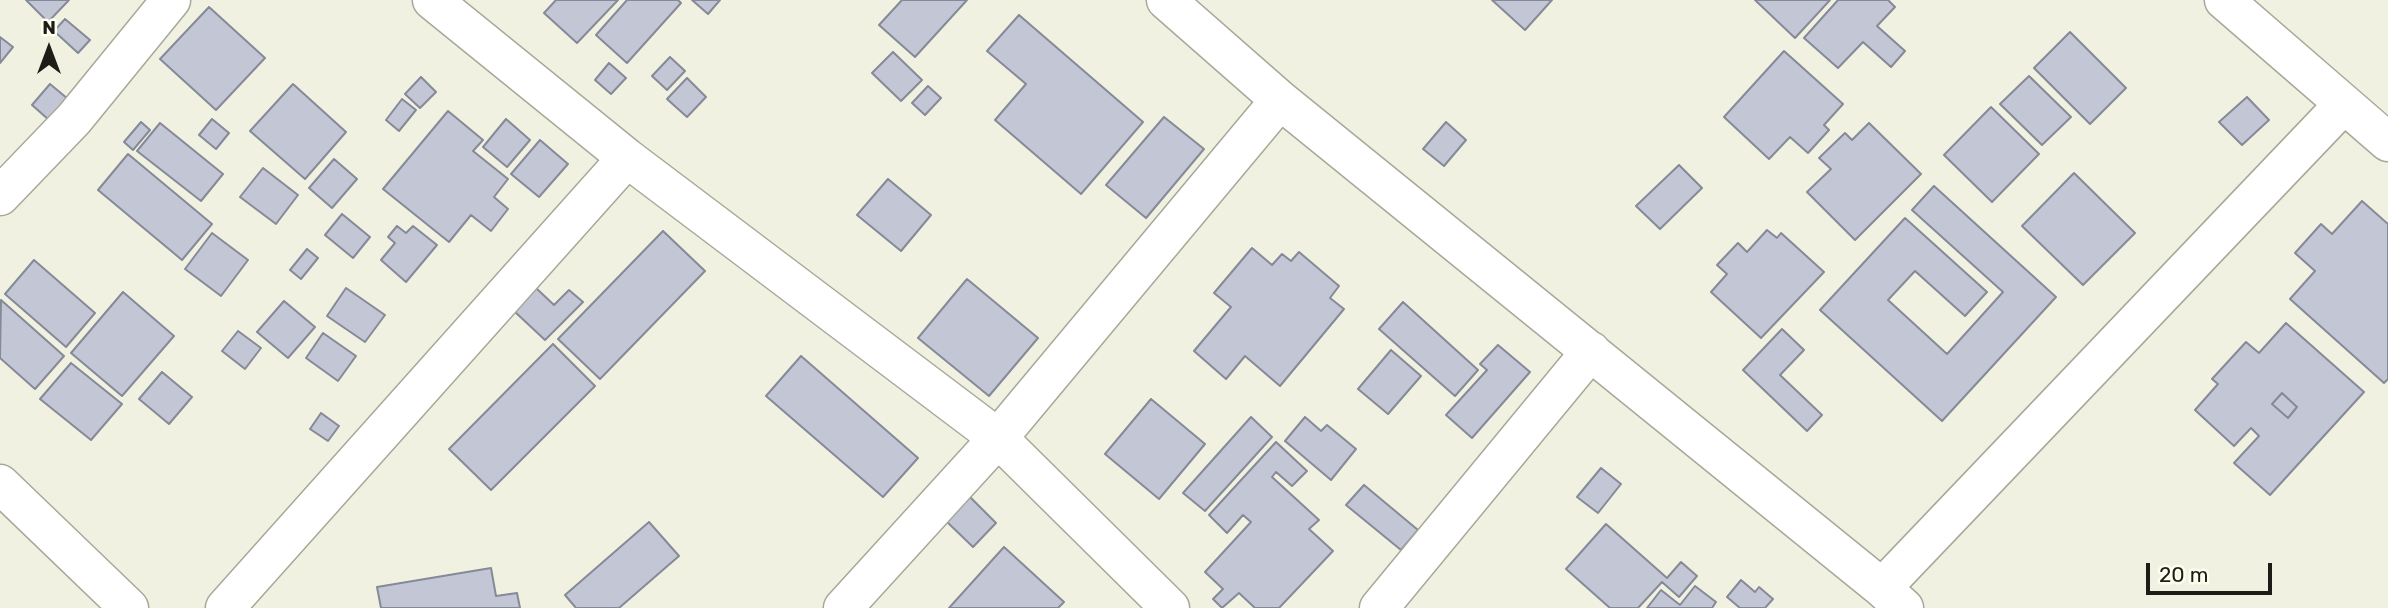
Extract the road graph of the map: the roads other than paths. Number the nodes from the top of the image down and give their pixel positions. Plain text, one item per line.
1 (171, 0) edge
2 (432, 0) edge
3 (1166, 0) edge
4 (2224, 0) edge
5 (1280, 100) junction
6 (2344, 104) junction
7 (2388, 142) edge
8 (627, 158) junction
9 (0, 196) edge
10 (1591, 351) junction
11 (998, 438) junction
12 (0, 484) edge
13 (1893, 598) edge
14 (129, 608) edge
15 (225, 608) edge
16 (843, 608) edge
17 (1170, 608) edge
18 (1379, 608) edge

1 - 9 street
2 - 8 street
3 - 5 street
4 - 6 street
5 - 10 street
5 - 11 street
6 - 7 street
6 - 13 street
8 - 11 street
8 - 15 street
10 - 13 street
10 - 18 street
11 - 16 street
11 - 17 street
12 - 14 street

